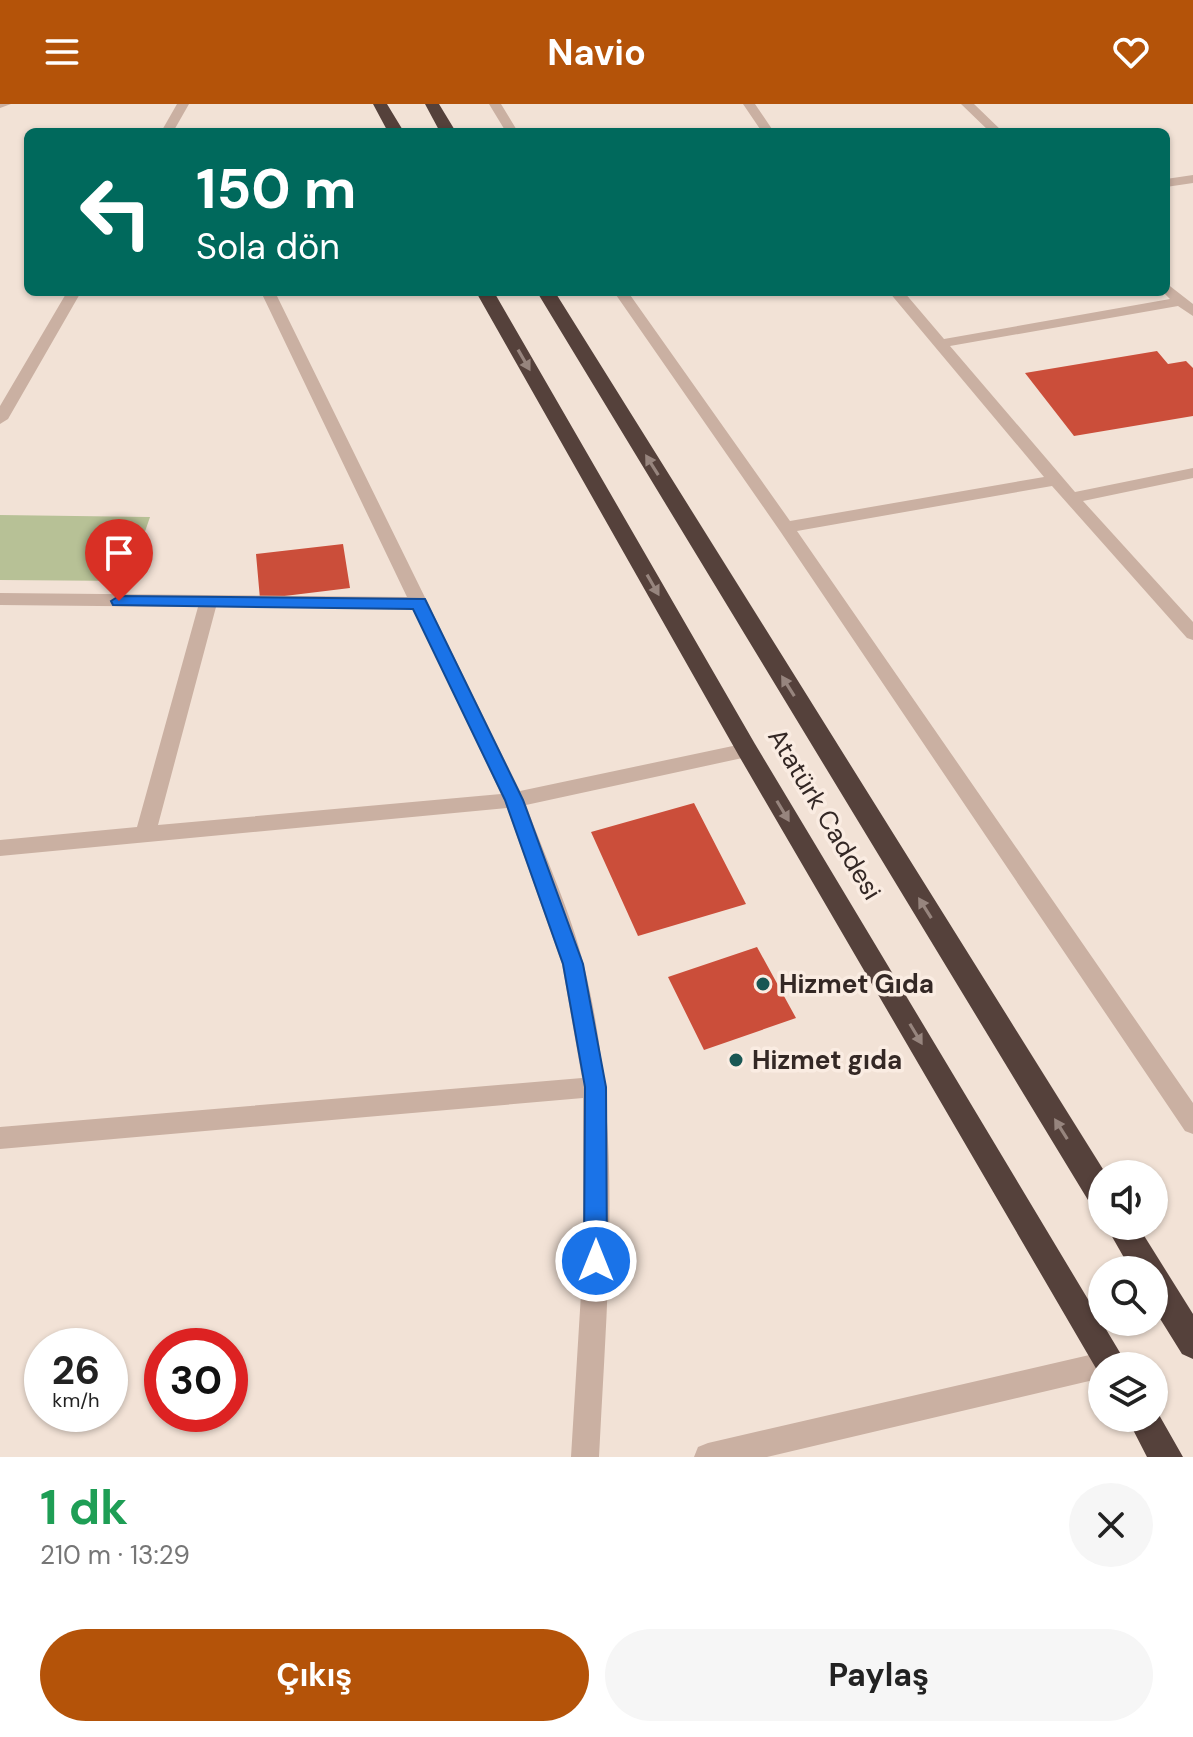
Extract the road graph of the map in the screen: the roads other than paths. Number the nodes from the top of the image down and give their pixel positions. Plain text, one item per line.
1 (183, 104) edge
2 (380, 104) edge
3 (432, 104) edge
4 (495, 104) edge
5 (749, 104) edge
6 (967, 104) edge
7 (169, 128) edge
8 (394, 128) edge
9 (446, 128) edge
10 (510, 128) edge
11 (765, 128) edge
12 (993, 128) edge
13 (1193, 179) edge
14 (1170, 182) edge
15 (1170, 291) edge
16 (72, 296) edge
17 (270, 296) edge
18 (487, 296) edge
19 (548, 296) edge
20 (624, 296) edge
21 (899, 296) edge
22 (1188, 307) edge
23 (939, 344) junction
24 (0, 377) edge
25 (23, 379) junction
26 (0, 419) edge
27 (1193, 473) edge
28 (1056, 480) junction
29 (1071, 498) junction
30 (786, 527) junction
31 (0, 599) edge
32 (208, 603) junction
33 (419, 603) junction
34 (1193, 634) edge
35 (747, 750) junction
36 (514, 800) junction
37 (145, 835) junction
38 (0, 848) edge
39 (595, 1087) junction
40 (1193, 1123) edge
41 (0, 1138) edge
42 (1088, 1172) edge
43 (1168, 1303) edge
44 (1193, 1343) edge
45 (1104, 1352) edge
46 (1088, 1370) edge
47 (1151, 1432) edge
48 (585, 1457) edge
49 (708, 1457) edge
50 (1166, 1457) edge

1 - 7 street
2 - 8 highway
3 - 9 highway
4 - 10 street
5 - 11 street
6 - 12 street
13 - 14 street
15 - 22 street
16 - 25 street
17 - 33 street
18 -> 35 highway, Atatürk Caddesi
42 -> 19 highway, Atatürk Caddesi
20 - 30 street
21 - 23 street
22 - 23 street
23 - 28 street
24 - 25 street
25 - 26 street
27 - 29 street
28 - 29 street
28 - 30 street
29 - 34 street
30 - 40 street
31 - 32 street
32 - 33 street
32 - 37 street
33 - 36 street
35 - 36 street
35 -> 45 highway, Atatürk Caddesi
36 - 37 street
36 - 39 street
37 - 38 street
39 - 41 street
39 - 48 street
43 - 44 highway
46 - 49 street
47 - 50 highway

